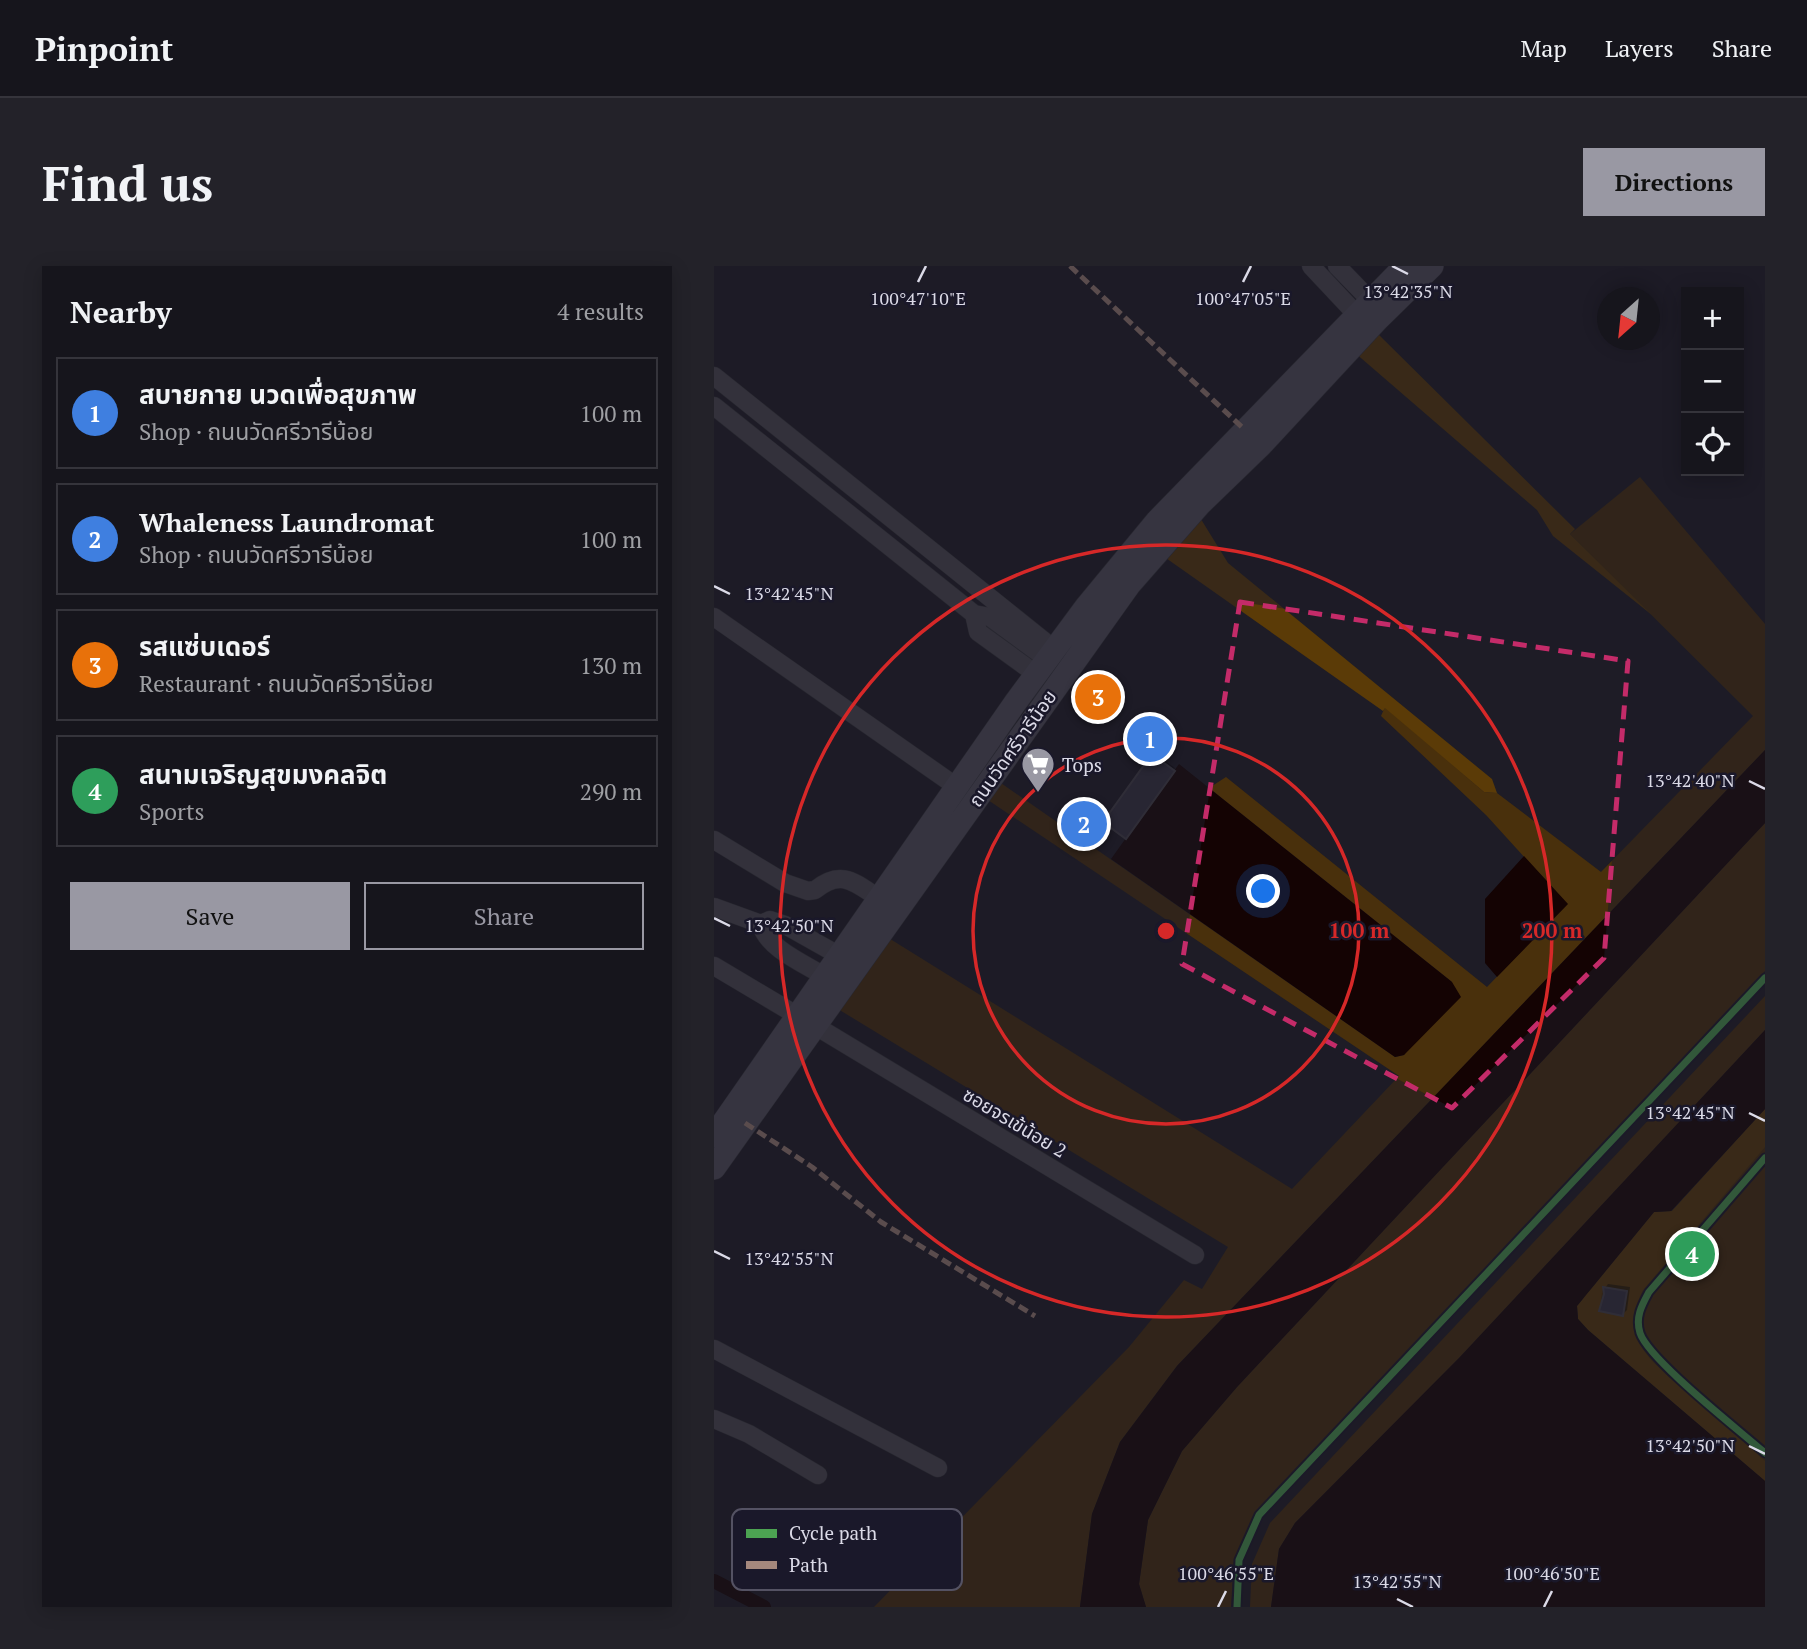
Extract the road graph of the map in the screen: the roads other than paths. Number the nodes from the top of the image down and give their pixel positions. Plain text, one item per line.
1 (1311, 266) edge
2 (1337, 266) edge
3 (1405, 266) edge
4 (1432, 266) edge
5 (1364, 308) junction
6 (714, 376) edge
7 (714, 405) edge
8 (714, 617) edge
9 (1051, 669) junction
10 (957, 787) junction
11 (714, 839) edge
12 (880, 899) junction
13 (714, 907) edge
14 (761, 924) junction
15 (840, 956) junction
16 (714, 966) edge
17 (826, 977) junction
18 (806, 1020) junction
19 (714, 1136) edge
20 (714, 1168) edge
21 (1195, 1255) dead end
22 (714, 1349) edge
23 (714, 1419) edge
24 (938, 1468) dead end
25 (818, 1475) dead end

1 - 5 street
2 - 5 street
3 - 5 main road, ถนนวัดศรีวารีน้อย
4 - 9 main road, ถนนวัดศรีวารีน้อย
5 - 9 main road, ถนนวัดศรีวารีน้อย
6 - 9 street
7 - 9 street
8 - 10 street
9 - 10 main road, ถนนวัดศรีวารีน้อย
9 - 18 main road, ถนนวัดศรีวารีน้อย
10 - 12 main road, ถนนวัดศรีวารีน้อย
11 - 12 street
12 - 15 main road, ถนนวัดศรีวารีน้อย
13 - 14 street
14 - 15 street
14 - 17 street
15 - 17 main road, ถนนวัดศรีวารีน้อย
16 - 18 street, ซอยจรเข้น้อย 2
17 - 18 main road, ถนนวัดศรีวารีน้อย
18 - 19 main road, ถนนวัดศรีวารีน้อย
18 - 20 main road, ถนนวัดศรีวารีน้อย
18 - 21 street, ซอยจรเข้น้อย 2
22 - 24 street
23 - 25 street

